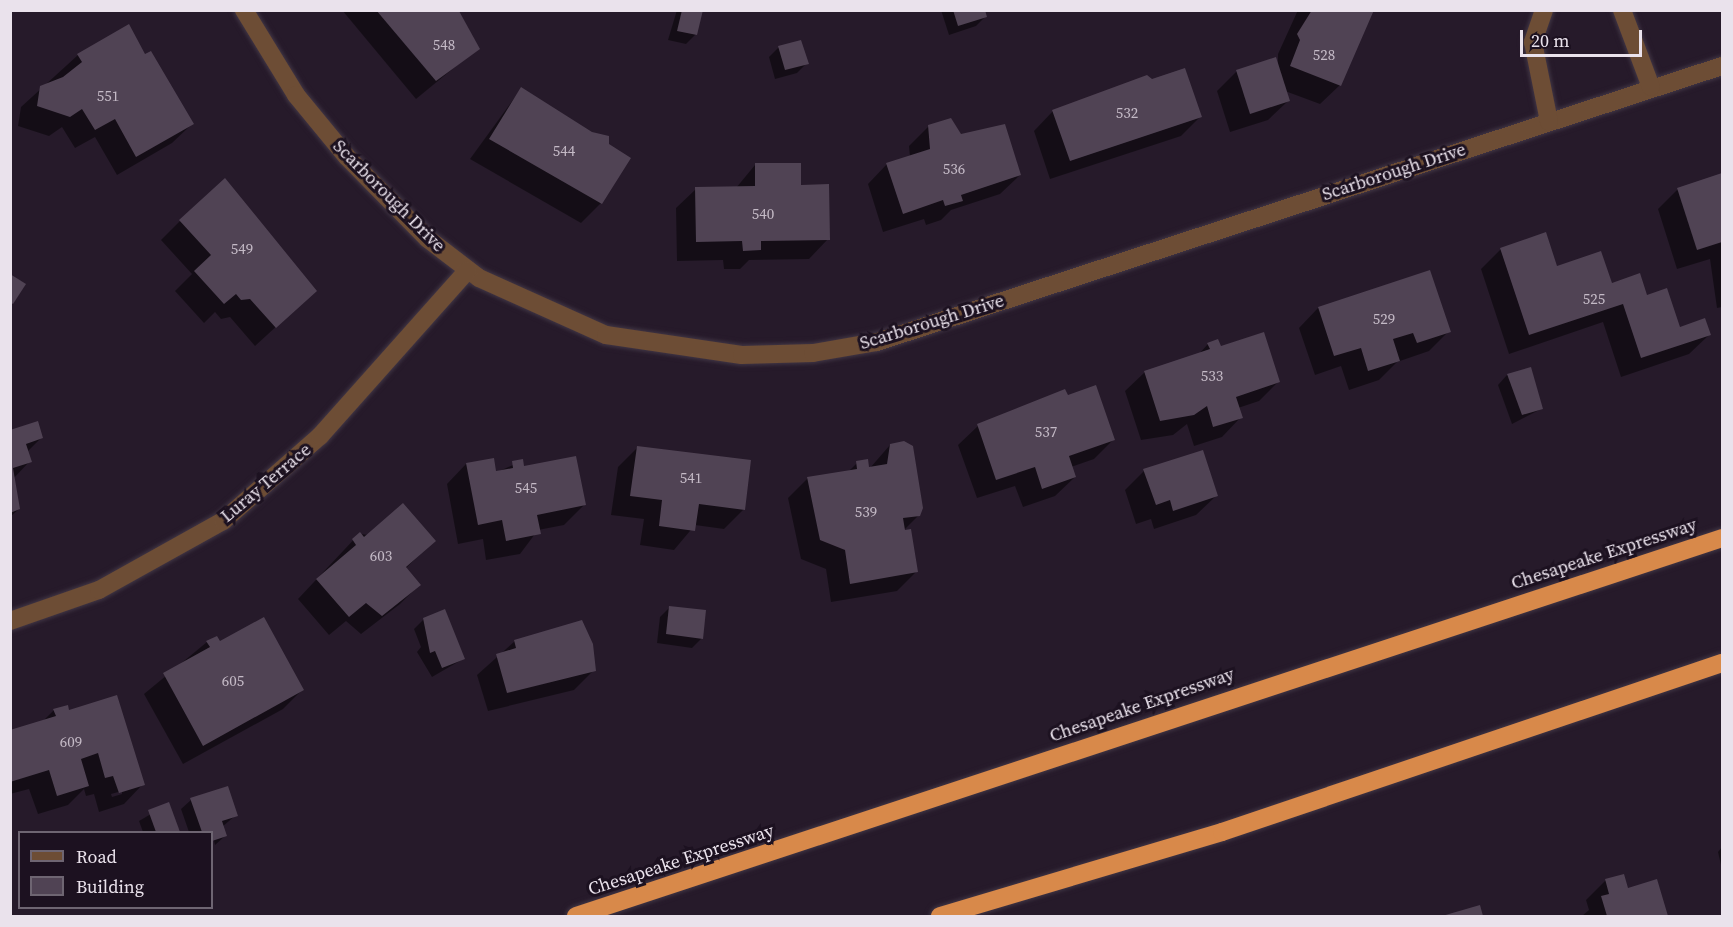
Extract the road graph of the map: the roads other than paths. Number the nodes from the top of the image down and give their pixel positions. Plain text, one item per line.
1 (244, 10) edge
2 (1544, 10) edge
3 (1622, 10) edge
4 (1722, 66) edge
5 (1651, 87) junction
6 (1550, 121) junction
7 (468, 270) junction
8 (1722, 538) edge
9 (10, 621) edge
10 (1722, 663) edge
11 (576, 916) edge
12 (940, 916) edge

1 - 7 street, Scarborough Drive
2 - 6 street
3 - 5 street
4 - 5 street, Scarborough Drive
5 - 6 street, Scarborough Drive
6 - 7 street, Scarborough Drive
7 - 9 street, Luray Terrace
8 - 11 highway, Chesapeake Expressway
10 - 12 highway

